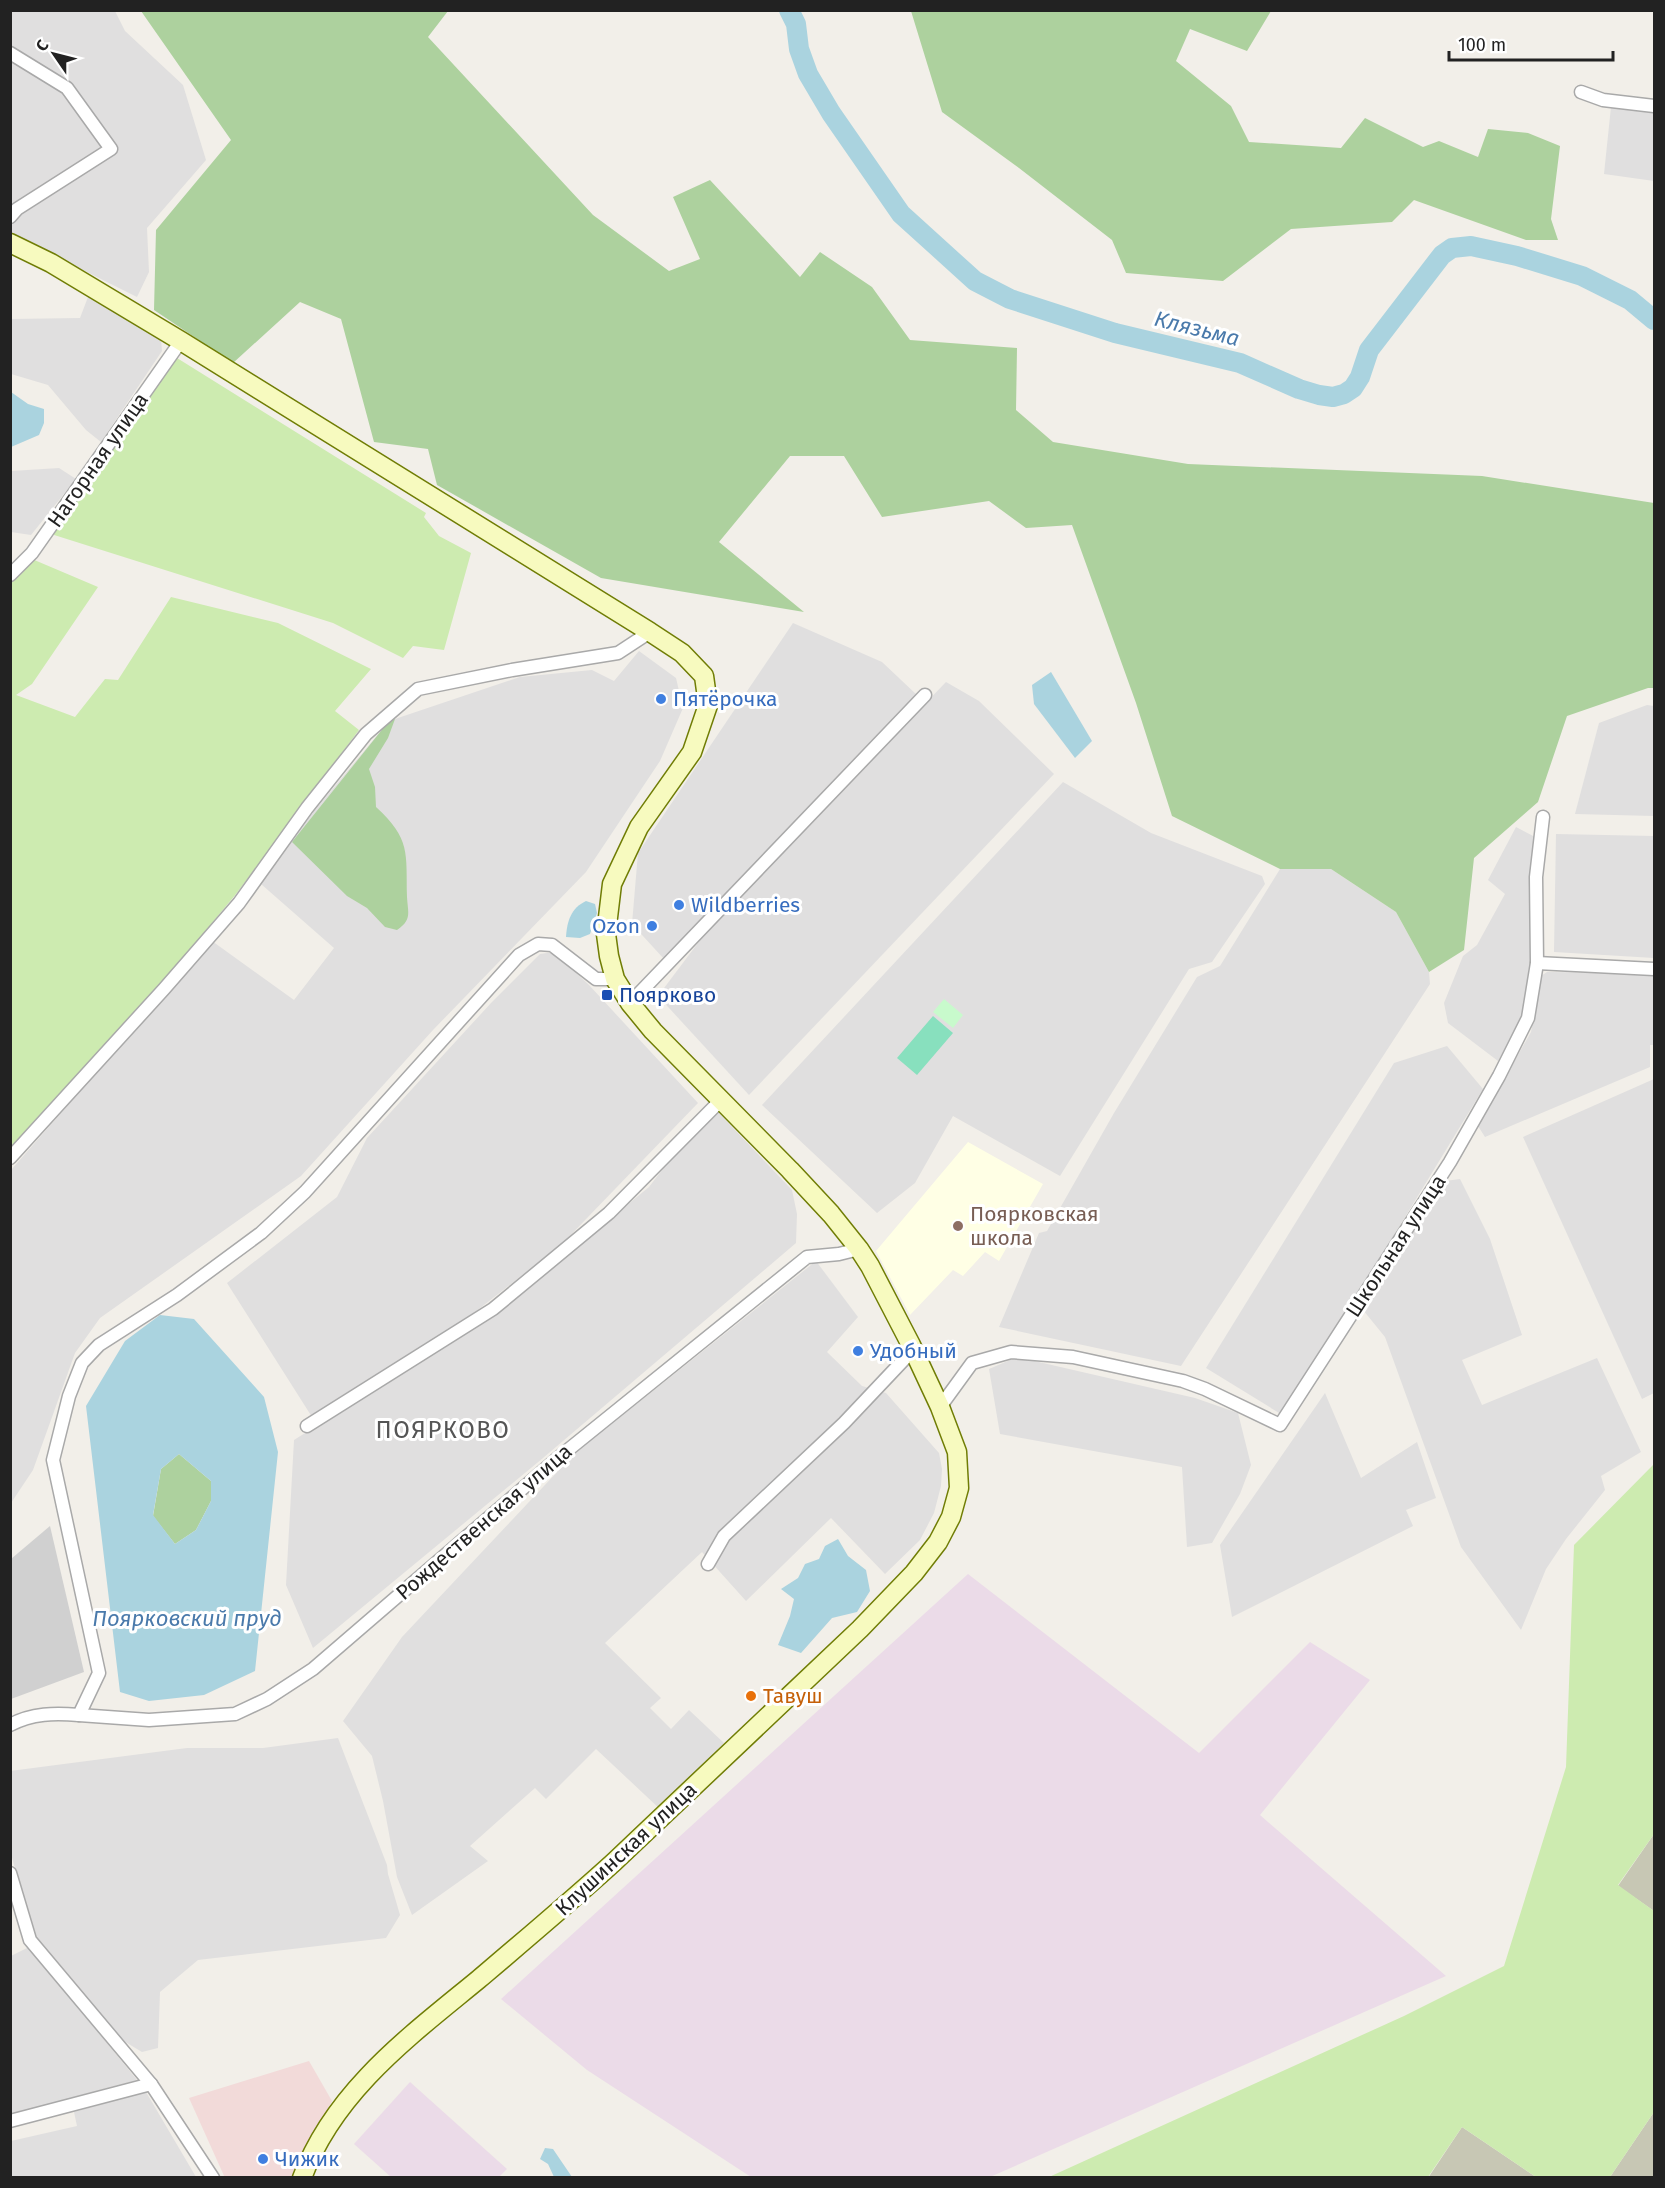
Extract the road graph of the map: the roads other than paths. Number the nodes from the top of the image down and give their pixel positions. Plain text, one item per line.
1 (10, 53) edge
2 (1581, 93) dead end
3 (1654, 106) edge
4 (10, 217) edge
5 (10, 243) edge
6 (181, 341) junction
7 (10, 575) edge
8 (650, 632) junction
9 (925, 695) dead end
10 (1543, 817) dead end
11 (1537, 963) junction
12 (1654, 969) edge
13 (615, 979) junction
14 (630, 1003) junction
15 (721, 1101) junction
16 (10, 1158) edge
17 (859, 1248) junction
18 (913, 1350) junction
19 (940, 1407) junction
20 (307, 1426) dead end
21 (708, 1564) dead end
22 (79, 1715) junction
23 (10, 1725) edge
24 (10, 1873) edge
25 (152, 2084) junction
26 (10, 2121) edge
27 (213, 2178) edge
28 (302, 2178) edge

1 - 4 street
2 - 3 street
5 - 6 main road, Клушинская улица
6 - 7 street, Нагорная улица
6 - 8 main road, Клушинская улица
8 - 13 main road, Клушинская улица
8 - 16 street
9 - 14 street
10 - 11 street, Школьная улица
11 - 12 street
11 - 19 street, Школьная улица
13 - 14 main road, Клушинская улица
13 - 22 street
14 - 15 main road, Клушинская улица
15 - 17 main road, Клушинская улица
15 - 20 street
17 - 18 main road, Клушинская улица
17 - 22 street, Рождественская улица
18 - 19 main road, Клушинская улица
18 - 21 street
19 - 28 main road, Клушинская улица
22 - 23 street, Рождественская улица
24 - 25 street
25 - 26 street
25 - 27 street

